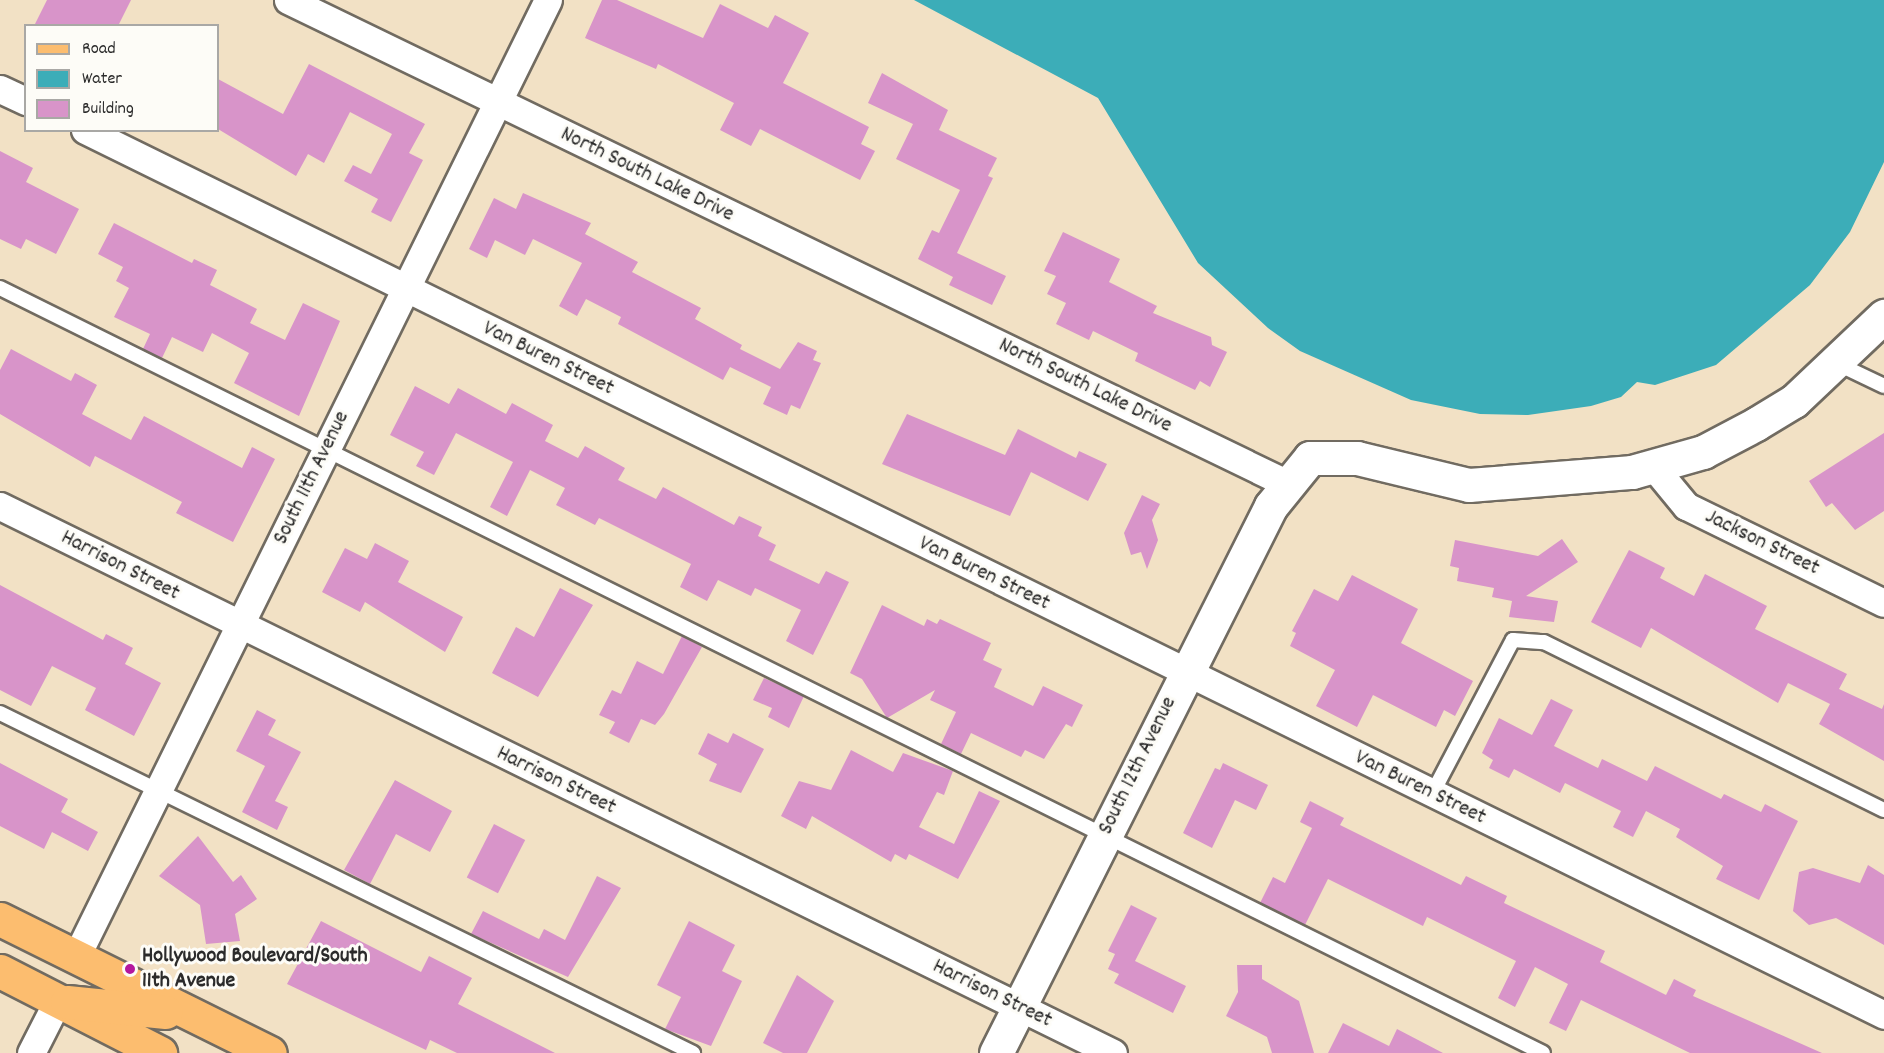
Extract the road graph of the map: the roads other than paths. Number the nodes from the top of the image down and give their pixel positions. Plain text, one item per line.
1 (288, 0) edge
2 (548, 0) edge
3 (0, 89) edge
4 (24, 100) edge
5 (497, 103) junction
6 (89, 132) edge
7 (0, 288) edge
8 (406, 289) junction
9 (1884, 316) edge
10 (1836, 363) junction
11 (1884, 386) edge
12 (327, 449) junction
13 (1653, 466) junction
14 (1286, 483) junction
15 (0, 506) edge
16 (1884, 603) edge
17 (239, 626) junction
18 (1184, 673) junction
19 (0, 713) edge
20 (158, 791) junction
21 (1432, 794) junction
22 (1884, 810) edge
23 (1104, 835) junction
24 (0, 920) edge
25 (0, 956) edge
26 (76, 957) junction
27 (0, 971) edge
28 (57, 1002) junction
29 (1018, 1007) junction
30 (1884, 1015) edge
31 (210, 1023) junction
32 (31, 1053) edge
33 (160, 1053) edge
34 (270, 1053) edge
35 (693, 1053) edge
36 (996, 1053) edge
37 (1113, 1053) edge
38 (1544, 1053) edge

1 - 5 street, North South Lake Drive
2 - 5 street, South 11th Avenue
3 - 4 street
5 - 8 street, South 11th Avenue
5 - 14 street, North South Lake Drive
6 - 8 street, Van Buren Street
7 - 12 lane
8 - 12 street, South 11th Avenue
8 - 18 street, Van Buren Street
9 - 10 street
10 - 11 lane
10 - 13 street
12 - 17 street, South 11th Avenue
12 - 23 lane
13 - 14 street
13 - 16 street, Jackson Street
14 - 18 street, South 12th Avenue
15 - 17 street, Harrison Street
17 - 20 street, South 11th Avenue
17 - 29 street, Harrison Street
18 - 21 street, Van Buren Street
18 - 23 street, South 12th Avenue
19 - 20 lane
20 - 26 street, South 11th Avenue
20 - 35 lane
21 - 22 lane
21 - 30 street, Van Buren Street
23 - 29 street, South 12th Avenue
23 - 38 lane
24 - 26 main road
25 - 26 main road
26 - 31 main road
27 - 28 main road
28 - 31 main road
28 - 32 street
28 - 33 main road
29 - 36 street, South 12th Avenue
29 - 37 street, Harrison Street
31 - 34 main road

